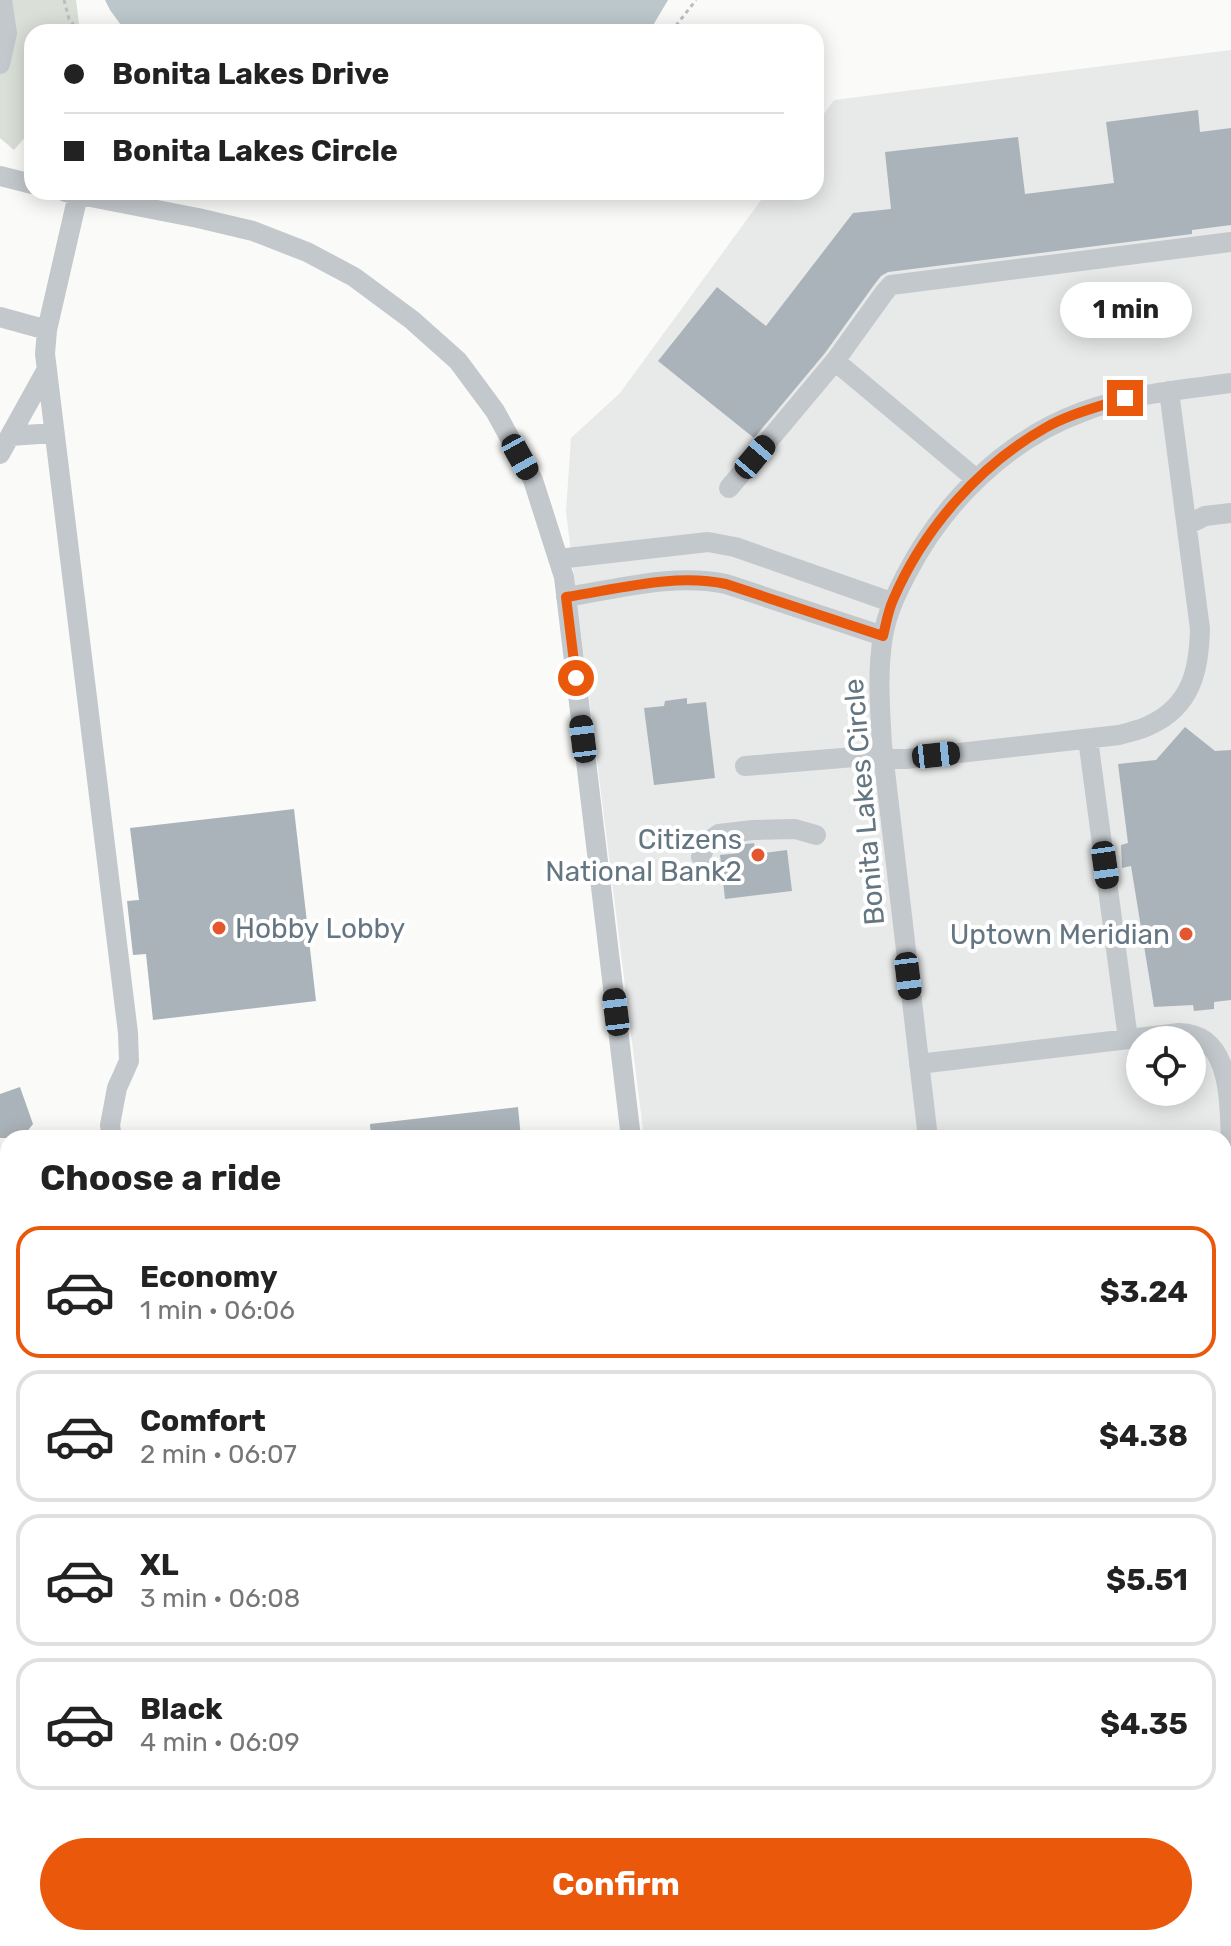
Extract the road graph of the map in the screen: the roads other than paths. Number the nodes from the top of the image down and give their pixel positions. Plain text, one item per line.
1 (2, 0) edge
2 (0, 64) edge
3 (0, 176) edge
4 (24, 182) edge
5 (71, 200) edge
6 (104, 200) edge
7 (1231, 242) edge
8 (0, 317) edge
9 (47, 330) junction
10 (835, 361) junction
11 (47, 369) junction
12 (1231, 383) edge
13 (1169, 391) junction
14 (54, 433) junction
15 (5, 445) edge
16 (976, 479) junction
17 (729, 488) dead end
18 (1231, 513) edge
19 (1187, 525) junction
20 (558, 559) junction
21 (566, 597) junction
22 (891, 602) junction
23 (883, 636) junction
24 (1088, 739) junction
25 (883, 758) junction
26 (745, 766) dead end
27 (816, 835) dead end
28 (701, 857) dead end
29 (1126, 1026) edge
30 (1126, 1039) edge
31 (1206, 1040) edge
32 (1227, 1057) edge
33 (919, 1064) junction
34 (111, 1130) edge
35 (630, 1130) edge
36 (927, 1130) edge
37 (1231, 1130) edge

1 - 2 street
3 - 4 street
5 - 9 street
6 - 20 street
7 - 10 street
8 - 9 street
9 - 11 street
10 - 16 street
10 - 17 street
11 - 14 street
11 - 15 street
12 - 13 street, Bonita Lakes Circle
13 - 16 street, Bonita Lakes Circle
13 - 19 street
14 - 15 street
14 - 34 street
16 - 22 street, Bonita Lakes Circle
18 - 19 street
19 - 24 street
20 - 21 street
20 - 22 street
21 - 23 street
21 - 35 street
22 - 23 street, Bonita Lakes Circle
23 - 25 street, Bonita Lakes Circle
24 - 25 street
24 - 29 street
25 - 26 street
25 - 33 street, Bonita Lakes Circle
27 - 28 street
30 - 33 street
31 - 32 street
32 - 37 street
33 - 36 street, Bonita Lakes Circle

